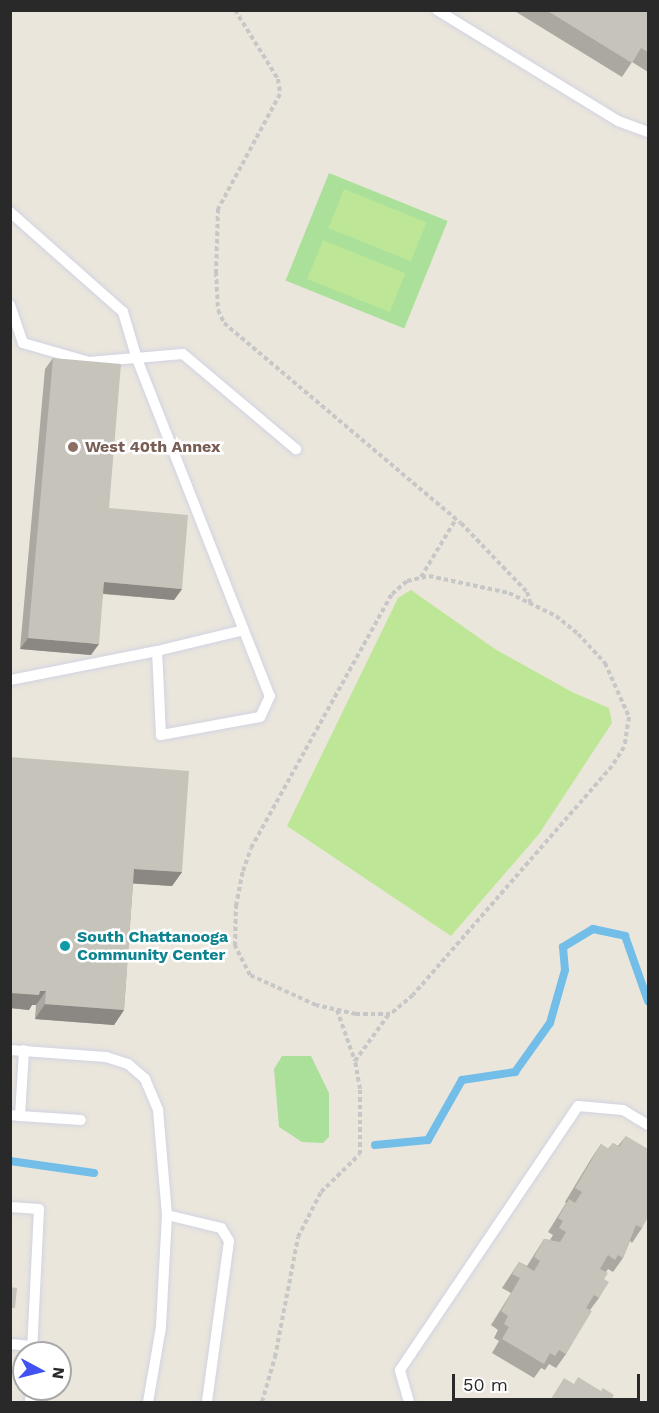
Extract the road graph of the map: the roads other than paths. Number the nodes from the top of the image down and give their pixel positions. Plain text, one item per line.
1 (437, 10) edge
2 (648, 132) edge
3 (10, 212) edge
4 (10, 305) edge
5 (137, 358) junction
6 (296, 450) dead end
7 (244, 630) junction
8 (157, 651) junction
9 (10, 680) edge
10 (10, 1050) edge
11 (24, 1050) junction
12 (15, 1115) edge
13 (81, 1120) dead end
14 (648, 1125) edge
15 (10, 1207) edge
16 (167, 1215) junction
17 (32, 1341) edge
18 (148, 1402) edge
19 (207, 1402) edge
20 (409, 1402) edge

1 - 2 lane
3 - 5 lane
4 - 5 lane
5 - 6 lane
5 - 7 lane
7 - 8 lane
7 - 8 lane
8 - 9 lane
10 - 11 lane
11 - 12 lane
11 - 16 lane
12 - 13 lane
14 - 20 lane
15 - 17 lane
16 - 18 lane
16 - 19 lane

